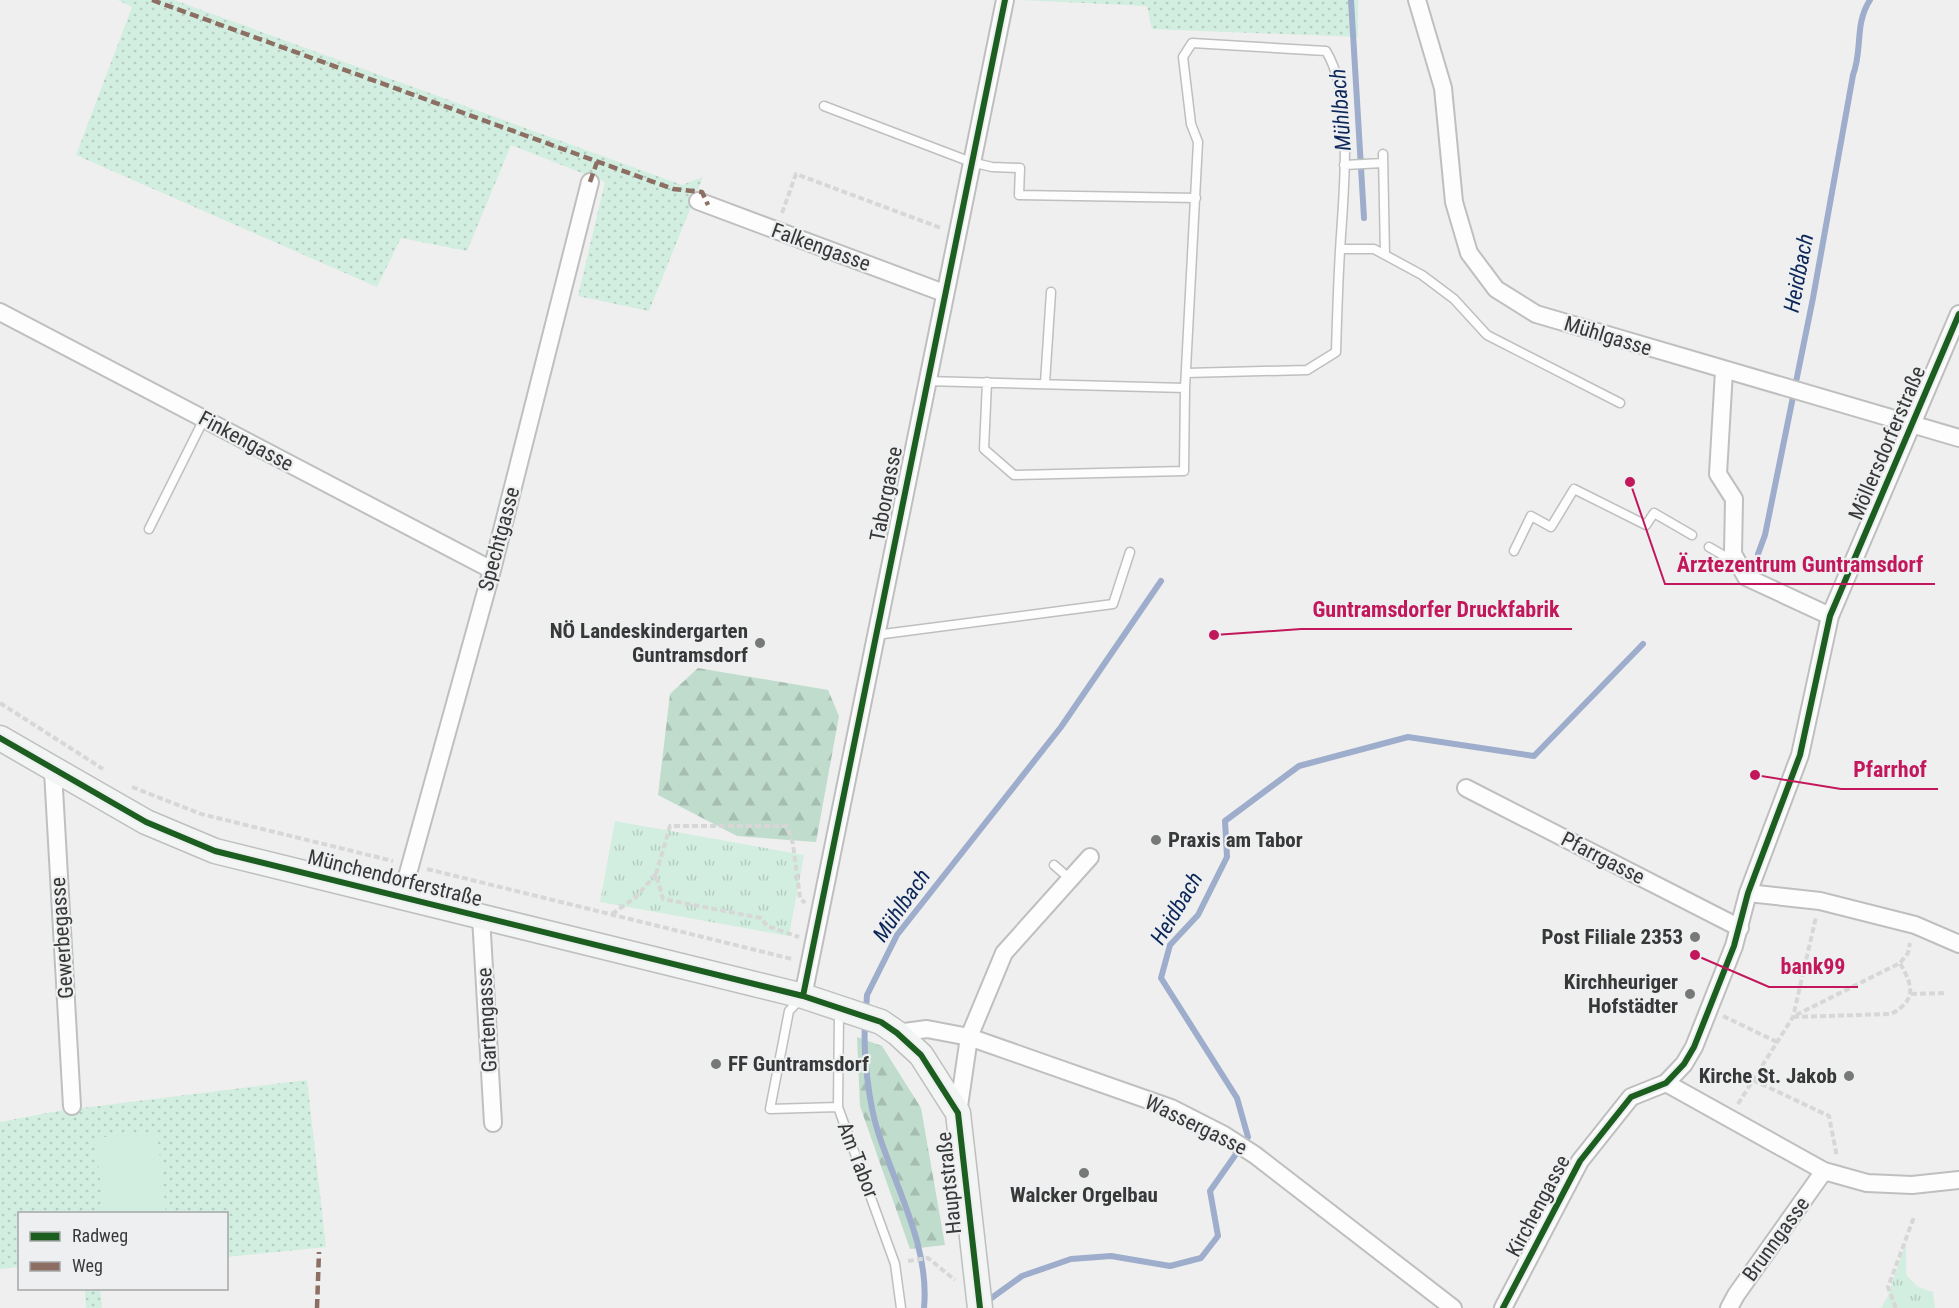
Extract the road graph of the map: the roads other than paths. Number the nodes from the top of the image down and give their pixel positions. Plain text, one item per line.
1 (1005, 0) edge
2 (1417, 0) edge
3 (825, 106) dead end
4 (971, 162) junction
5 (1348, 165) junction
6 (590, 182) dead end
7 (1196, 198) junction
8 (698, 201) dead end
9 (1340, 249) junction
10 (1385, 255) junction
11 (1051, 292) dead end
12 (944, 293) junction
13 (0, 312) edge
14 (1959, 314) edge
15 (1186, 373) junction
16 (1724, 379) junction
17 (926, 381) junction
18 (987, 382) junction
19 (1045, 384) junction
20 (1185, 388) junction
21 (1620, 403) dead end
22 (204, 419) junction
23 (1914, 424) junction
24 (1959, 438) edge
25 (149, 529) dead end
26 (1692, 535) dead end
27 (1709, 547) dead end
28 (1514, 551) dead end
29 (1130, 552) dead end
30 (1739, 565) junction
31 (492, 570) junction
32 (1830, 616) junction
33 (875, 634) junction
34 (0, 738) edge
35 (53, 771) junction
36 (1466, 788) dead end
37 (1090, 857) dead end
38 (1054, 865) dead end
39 (1070, 879) junction
40 (1748, 893) junction
41 (402, 895) junction
42 (481, 916) junction
43 (1740, 928) junction
44 (1959, 944) edge
45 (803, 996) junction
46 (846, 1010) junction
47 (889, 1028) junction
48 (969, 1036) junction
49 (1666, 1083) junction
50 (72, 1106) dead end
51 (838, 1107) junction
52 (958, 1113) junction
53 (493, 1124) dead end
54 (1832, 1173) junction
55 (1959, 1180) edge
56 (978, 1296) edge
57 (901, 1308) edge
58 (1453, 1308) edge
59 (1503, 1308) edge
60 (1729, 1308) edge

1 - 4 street, Taborgasse
2 - 16 street, Mühlgasse
3 - 4 lane
4 - 7 lane
4 - 12 street, Taborgasse
5 - 7 lane
5 - 9 lane
5 - 10 lane
6 - 31 street, Spechtgasse
7 - 15 lane
8 - 12 street, Falkengasse
9 - 10 lane
9 - 15 lane
10 - 21 lane
11 - 19 lane
12 - 17 street, Taborgasse
13 - 22 street, Finkengasse
14 - 23 street, Möllersdorferstraße
15 - 20 lane
16 - 23 street, Mühlgasse
16 - 30 street
17 - 18 lane
17 - 33 street, Taborgasse
18 - 19 lane
18 - 20 lane
19 - 20 lane
22 - 25 lane
22 - 31 street, Finkengasse
23 - 24 street, Mühlgasse
23 - 32 street, Möllersdorferstraße
26 - 28 lane
27 - 30 lane
29 - 33 lane
30 - 32 street
31 - 41 street, Spechtgasse
32 - 40 street, Möllersdorferstraße
33 - 45 street, Taborgasse
34 - 35 street, Münchendorferstraße
35 - 41 street, Münchendorferstraße
35 - 50 street, Gewerbegasse
36 - 43 street, Pfarrgasse
37 - 39 street
38 - 39 lane
39 - 48 street
40 - 43 street, Möllersdorferstraße
40 - 44 street
41 - 42 street, Münchendorferstraße
42 - 45 street, Münchendorferstraße
42 - 53 street, Gartengasse
43 - 49 street, Möllersdorferstraße
45 - 46 street, Hauptstraße
45 - 51 lane
46 - 47 street, Hauptstraße
46 - 51 lane, Am Tabor
47 - 48 street, Wassergasse
47 - 52 street, Hauptstraße
48 - 52 street
48 - 58 street, Wassergasse
49 - 54 street
49 - 59 street, Kirchengasse
51 - 57 lane, Am Tabor
52 - 56 street, Hauptstraße
54 - 55 street
54 - 60 street, Brunngasse

